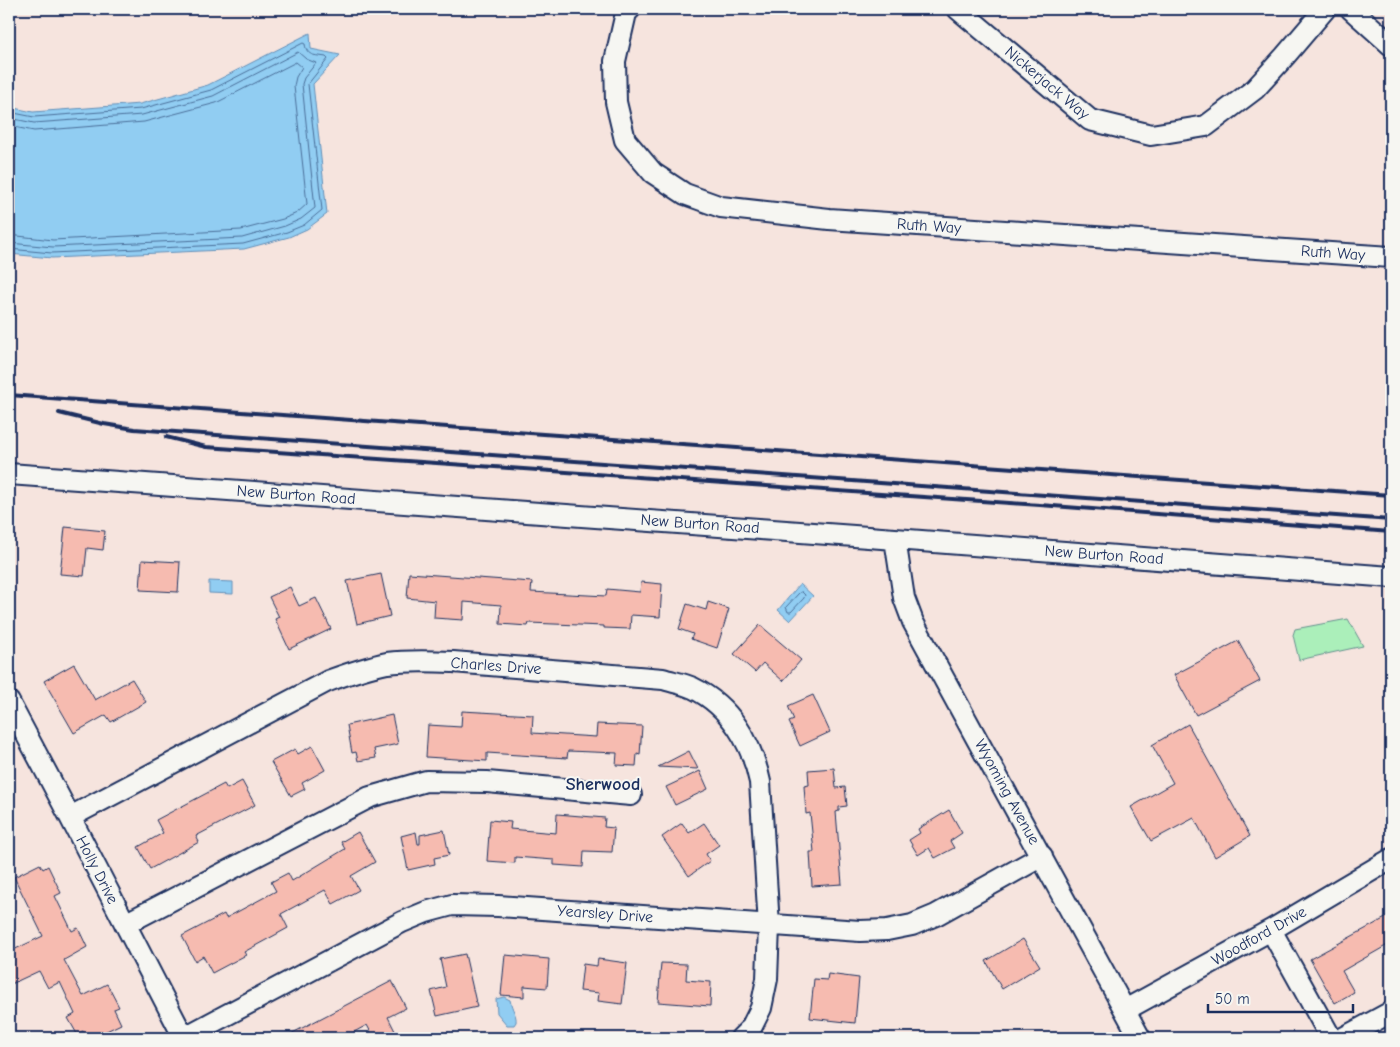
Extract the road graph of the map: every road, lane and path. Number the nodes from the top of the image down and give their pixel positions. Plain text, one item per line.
1 (630, 9) edge
2 (958, 9) edge
3 (1325, 9) edge
4 (1351, 9) edge
5 (1391, 45) edge
6 (1391, 257) edge
7 (9, 474) edge
8 (895, 539) junction
9 (1391, 577) edge
10 (9, 702) edge
11 (631, 795) dead end
12 (70, 817) junction
13 (1042, 856) junction
14 (1391, 860) edge
15 (125, 924) junction
16 (769, 926) junction
17 (1271, 930) junction
18 (1125, 1010) junction
19 (1391, 1012) edge
20 (184, 1038) edge
21 (741, 1038) edge
22 (1140, 1038) edge
23 (1332, 1038) edge
24 (1343, 1038) edge

1 - 6 street, Ruth Way
2 - 3 street, Nickerjack Way
4 - 5 street
7 - 8 street, New Burton Road
8 - 9 street, New Burton Road
8 - 13 street, Wyoming Avenue
10 - 12 street, Holly Drive
11 - 15 street
12 - 15 street, Holly Drive
12 - 16 street, Charles Drive
13 - 16 street, Yearsley Drive
13 - 18 street, Wyoming Avenue
14 - 17 street, Woodford Drive
15 - 20 street, Holly Drive
16 - 20 street, Yearsley Drive
16 - 21 street, Charles Drive
17 - 18 street, Woodford Drive
17 - 23 street
18 - 22 street, Wyoming Avenue
19 - 24 street

